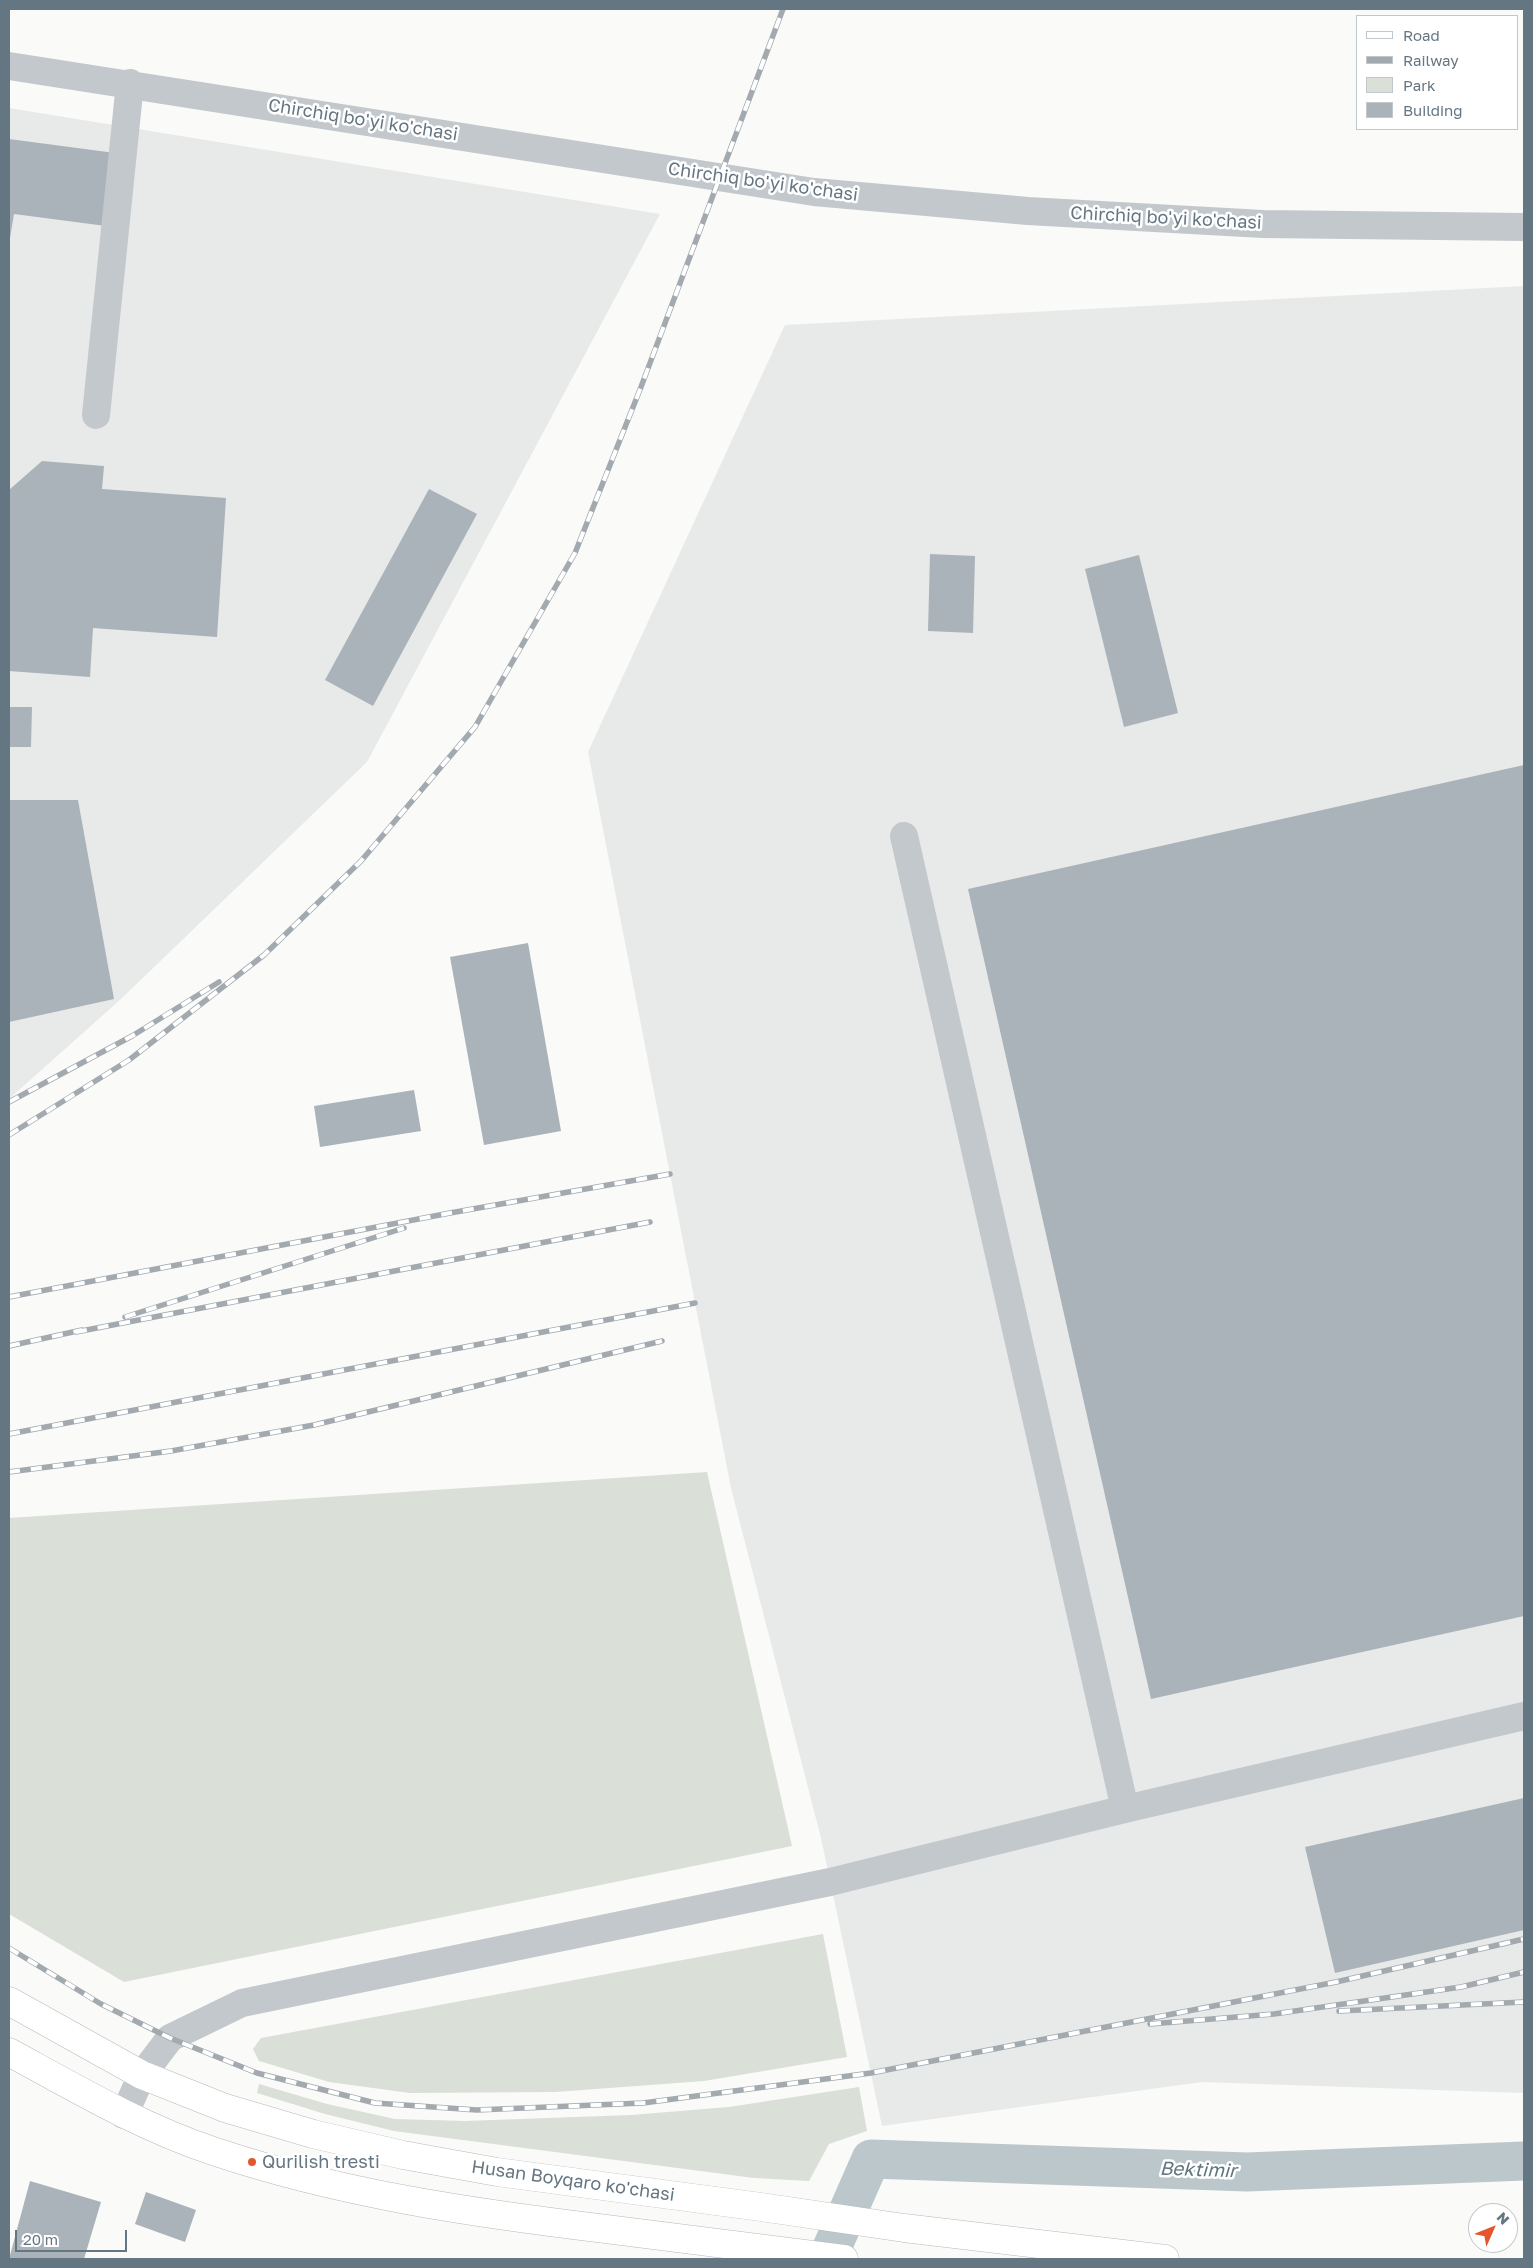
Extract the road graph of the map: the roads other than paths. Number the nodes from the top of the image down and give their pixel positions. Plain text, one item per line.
1 (9, 66) edge
2 (130, 83) junction
3 (1524, 228) edge
4 (96, 415) dead end
5 (904, 836) dead end
6 (1524, 1716) edge
7 (1125, 1809) junction
8 (9, 2001) edge
9 (9, 2052) edge
10 (142, 2075) junction
11 (124, 2115) junction
12 (844, 2259) edge
13 (1165, 2259) edge

1 - 2 street, Chirchiq bo'yi ko'chasi
2 - 3 street, Chirchiq bo'yi ko'chasi
2 - 4 street
5 - 7 street
6 - 7 street
7 - 10 street
8 - 10 main road, Husan Boyqaro ko'chasi
9 - 11 main road
10 - 11 street
10 - 13 main road, Husan Boyqaro ko'chasi
11 - 12 main road

